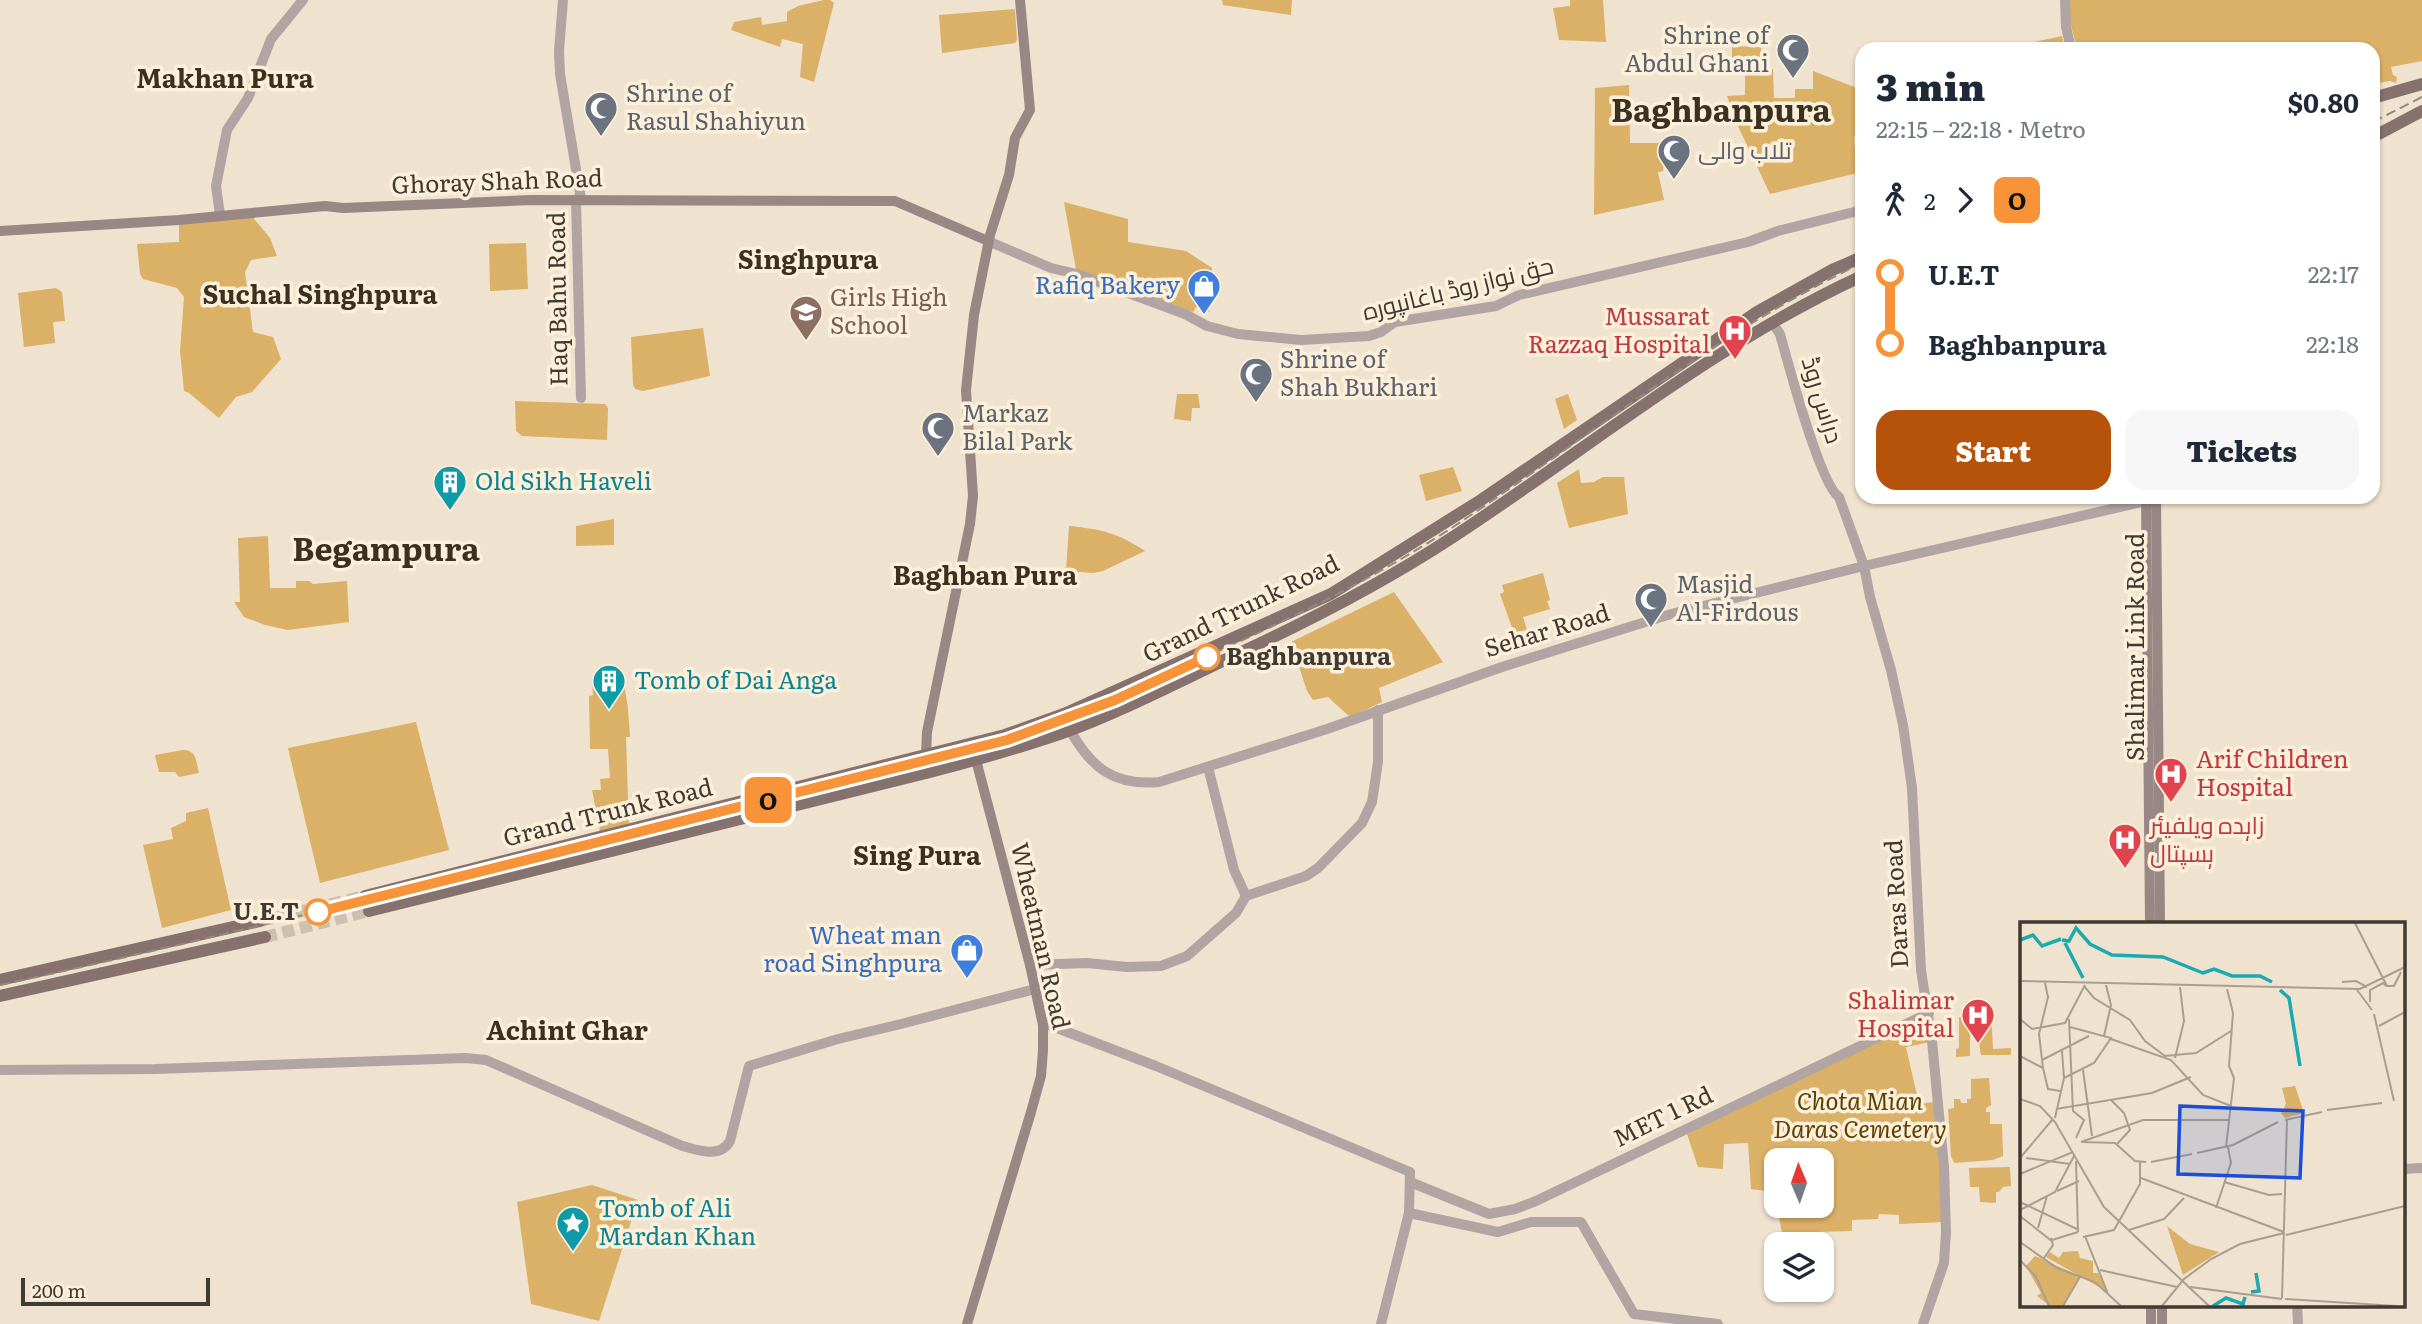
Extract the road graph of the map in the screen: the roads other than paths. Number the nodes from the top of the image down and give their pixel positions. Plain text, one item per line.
1 (303, 0) edge
2 (563, 0) edge
3 (1020, 0) edge
4 (2064, 0) edge
5 (2069, 42) edge
6 (2422, 84) edge
7 (2380, 96) edge
8 (2422, 111) edge
9 (2380, 132) edge
10 (579, 200) junction
11 (1855, 212) edge
12 (220, 215) junction
13 (0, 230) edge
14 (988, 241) junction
15 (1855, 260) edge
16 (1855, 280) edge
17 (1772, 322) junction
18 (581, 398) dead end
19 (2125, 504) edge
20 (2150, 504) edge
21 (1864, 566) junction
22 (2152, 612) junction
23 (1377, 710) junction
24 (1070, 730) junction
25 (926, 755) junction
26 (976, 760) junction
27 (1208, 767) junction
28 (930, 772) junction
29 (1246, 895) junction
30 (365, 896) tunnel mouth
31 (369, 911) tunnel mouth
32 (260, 921) tunnel mouth
33 (2150, 922) edge
34 (2160, 922) edge
35 (265, 937) tunnel mouth
36 (120, 953) junction
37 (1030, 965) junction
38 (122, 970) junction
39 (0, 980) edge
40 (1035, 989) junction
41 (0, 996) edge
42 (1928, 1013) junction
43 (1044, 1025) junction
44 (0, 1070) edge
45 (2422, 1168) edge
46 (2404, 1169) edge
47 (1410, 1177) junction
48 (1409, 1213) junction
49 (2151, 1306) edge
50 (2162, 1306) edge
51 (2297, 1306) edge
52 (967, 1324) edge
53 (1381, 1324) edge
54 (1718, 1324) edge
55 (1923, 1324) edge
56 (2151, 1324) edge
57 (2162, 1324) edge
58 (2298, 1324) edge

1 - 12 street
2 - 10 street, Haq Bahu Road
3 - 14 main road
4 - 5 street
6 - 7 main road
8 - 9 main road
10 - 12 main road, Ghoray Shah Road
10 - 14 main road, Ghoray Shah Road
10 - 18 street, Haq Bahu Road
11 - 14 street, حق نواز روڈ باغانپورہ
12 - 13 main road, Ghoray Shah Road
14 - 25 main road
15 - 25 main road, Grand Trunk Road
16 - 17 main road, Grand Trunk Road
17 - 21 street, دراس روڈ
17 - 24 main road, Grand Trunk Road
19 - 21 street, Sehar Road
20 - 22 main road, Shalimar Link Road
21 - 23 street, Sehar Road
21 - 42 street, Daras Road
22 - 33 main road, Shalimar Link Road
22 - 34 main road, Shalimar Link Road
23 - 27 street, Sehar Road
23 - 29 street
24 - 26 main road, Grand Trunk Road
24 - 27 street, Sehar Road
25 - 28 main road
25 - 30 main road, Grand Trunk Road
26 - 28 main road, Grand Trunk Road
26 - 37 main road, Wheatman Road
27 - 29 street
28 - 31 main road, Grand Trunk Road
29 - 37 street
32 - 36 main road
35 - 38 main road
36 - 38 main road
36 - 39 main road
37 - 40 main road, Wheatman Road
38 - 41 main road
40 - 43 main road, Wheatman Road
40 - 44 street
42 - 47 street, MET 1 Rd
42 - 55 street, Daras Road
43 - 47 street, MET 1 Rd
43 - 52 main road, Wheatman Road
45 - 46 street
47 - 48 street
48 - 53 street
48 - 54 street
49 - 56 main road
50 - 57 main road
51 - 58 street

